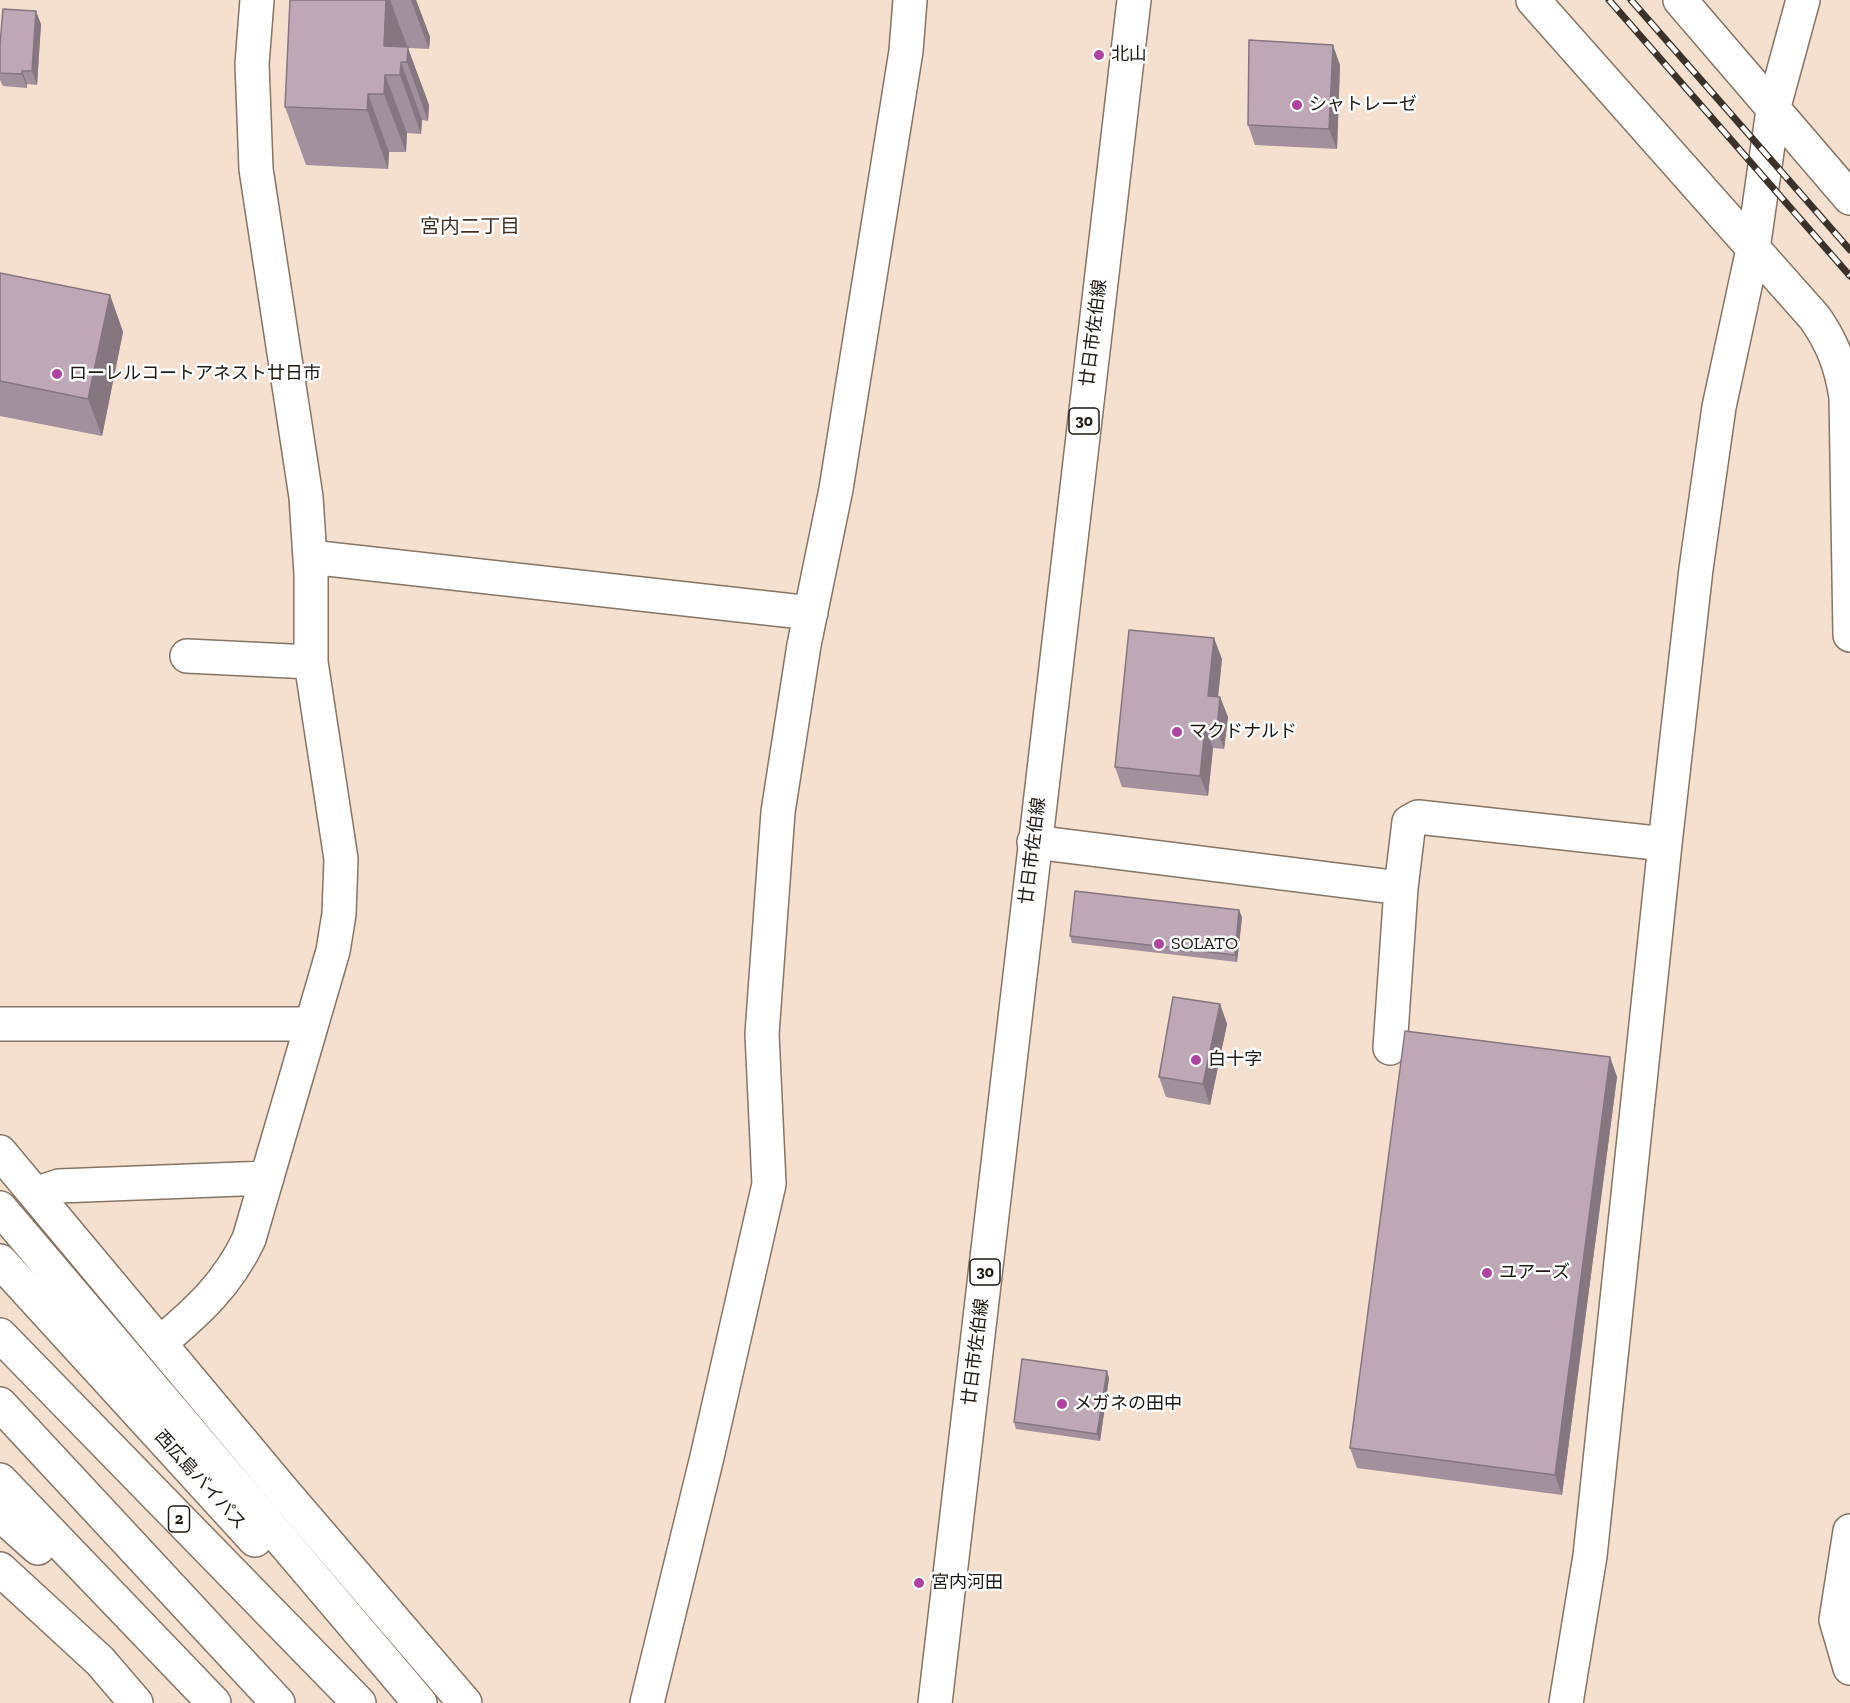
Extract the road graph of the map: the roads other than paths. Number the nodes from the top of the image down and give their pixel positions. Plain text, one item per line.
1 (257, 0) edge
2 (910, 0) edge
3 (1134, 0) edge
4 (1533, 0) edge
5 (1680, 0) edge
6 (1803, 0) edge
7 (1773, 110) junction
8 (1850, 198) edge
9 (1753, 249) junction
10 (310, 557) junction
11 (1849, 578) edge
12 (811, 613) junction
13 (1850, 634) edge
14 (187, 656) dead end
15 (311, 662) junction
16 (1034, 842) junction
17 (1665, 844) junction
18 (1401, 888) junction
19 (0, 1024) edge
20 (311, 1024) junction
21 (1390, 1048) dead end
22 (0, 1152) edge
23 (267, 1178) junction
24 (35, 1194) junction
25 (0, 1208) edge
26 (0, 1261) edge
27 (0, 1335) edge
28 (160, 1343) junction
29 (0, 1404) edge
30 (0, 1480) edge
31 (0, 1514) edge
32 (1850, 1531) edge
33 (0, 1569) edge
34 (1843, 1627) edge
35 (1850, 1668) edge
36 (136, 1703) edge
37 (194, 1703) edge
38 (214, 1703) edge
39 (278, 1703) edge
40 (359, 1703) edge
41 (395, 1703) edge
42 (420, 1703) edge
43 (465, 1703) edge
44 (647, 1703) edge
45 (935, 1703) edge
46 (1566, 1703) edge

1 - 10 main road
2 - 12 main road
3 - 16 main road, 廿日市佐伯線 / 30
4 - 9 main road
5 - 7 main road
6 - 7 main road
7 - 8 main road
7 - 9 main road
9 - 11 main road
9 - 17 main road
10 - 12 main road
10 - 15 main road
11 - 13 main road
12 - 44 main road
14 - 15 main road
15 - 20 main road
16 - 18 main road
16 - 45 main road, 廿日市佐伯線 / 30
17 - 18 main road
17 - 46 main road
18 - 21 main road
19 - 20 main road
20 - 23 main road
22 - 24 main road
23 - 24 main road
23 - 28 main road
24 - 28 main road
25 - 42 main road
26 - 41 main road, 西広島バイパス / 2
27 - 40 main road, 2
28 - 43 main road
29 - 39 main road
30 - 38 main road
31 - 37 main road
32 - 34 main road
33 - 36 main road
34 - 35 main road

